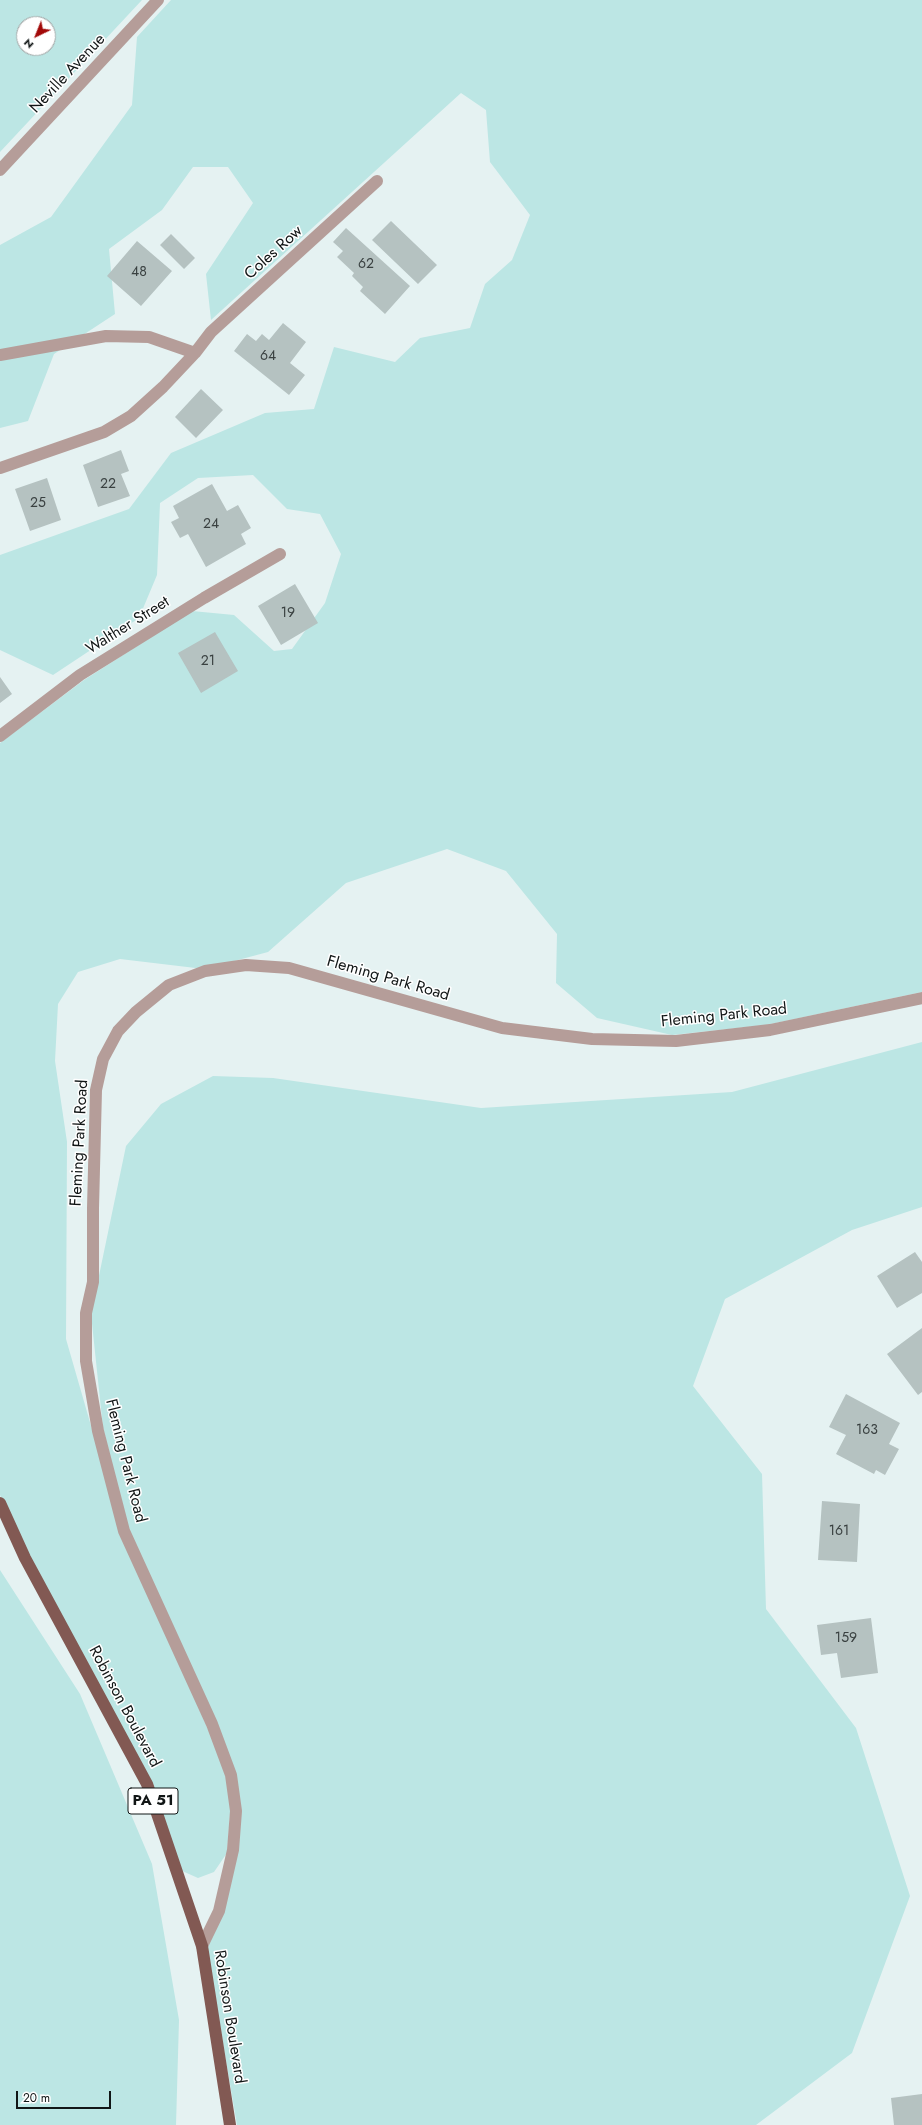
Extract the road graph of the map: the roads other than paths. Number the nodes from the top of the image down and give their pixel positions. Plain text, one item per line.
1 (158, 0) edge
2 (0, 170) edge
3 (377, 181) dead end
4 (195, 353) junction
5 (0, 354) edge
6 (0, 468) edge
7 (280, 554) dead end
8 (0, 736) edge
9 (922, 998) edge
10 (0, 1503) edge
11 (202, 1946) junction
12 (230, 2125) edge

1 - 2 street, Neville Avenue
3 - 4 street, Coles Row
4 - 5 street
4 - 6 street, Coles Row
7 - 8 street, Walther Street
9 - 11 street, Fleming Park Road
10 - 11 main road, Robinson Boulevard / PA 51
11 - 12 main road, Robinson Boulevard / PA 51

